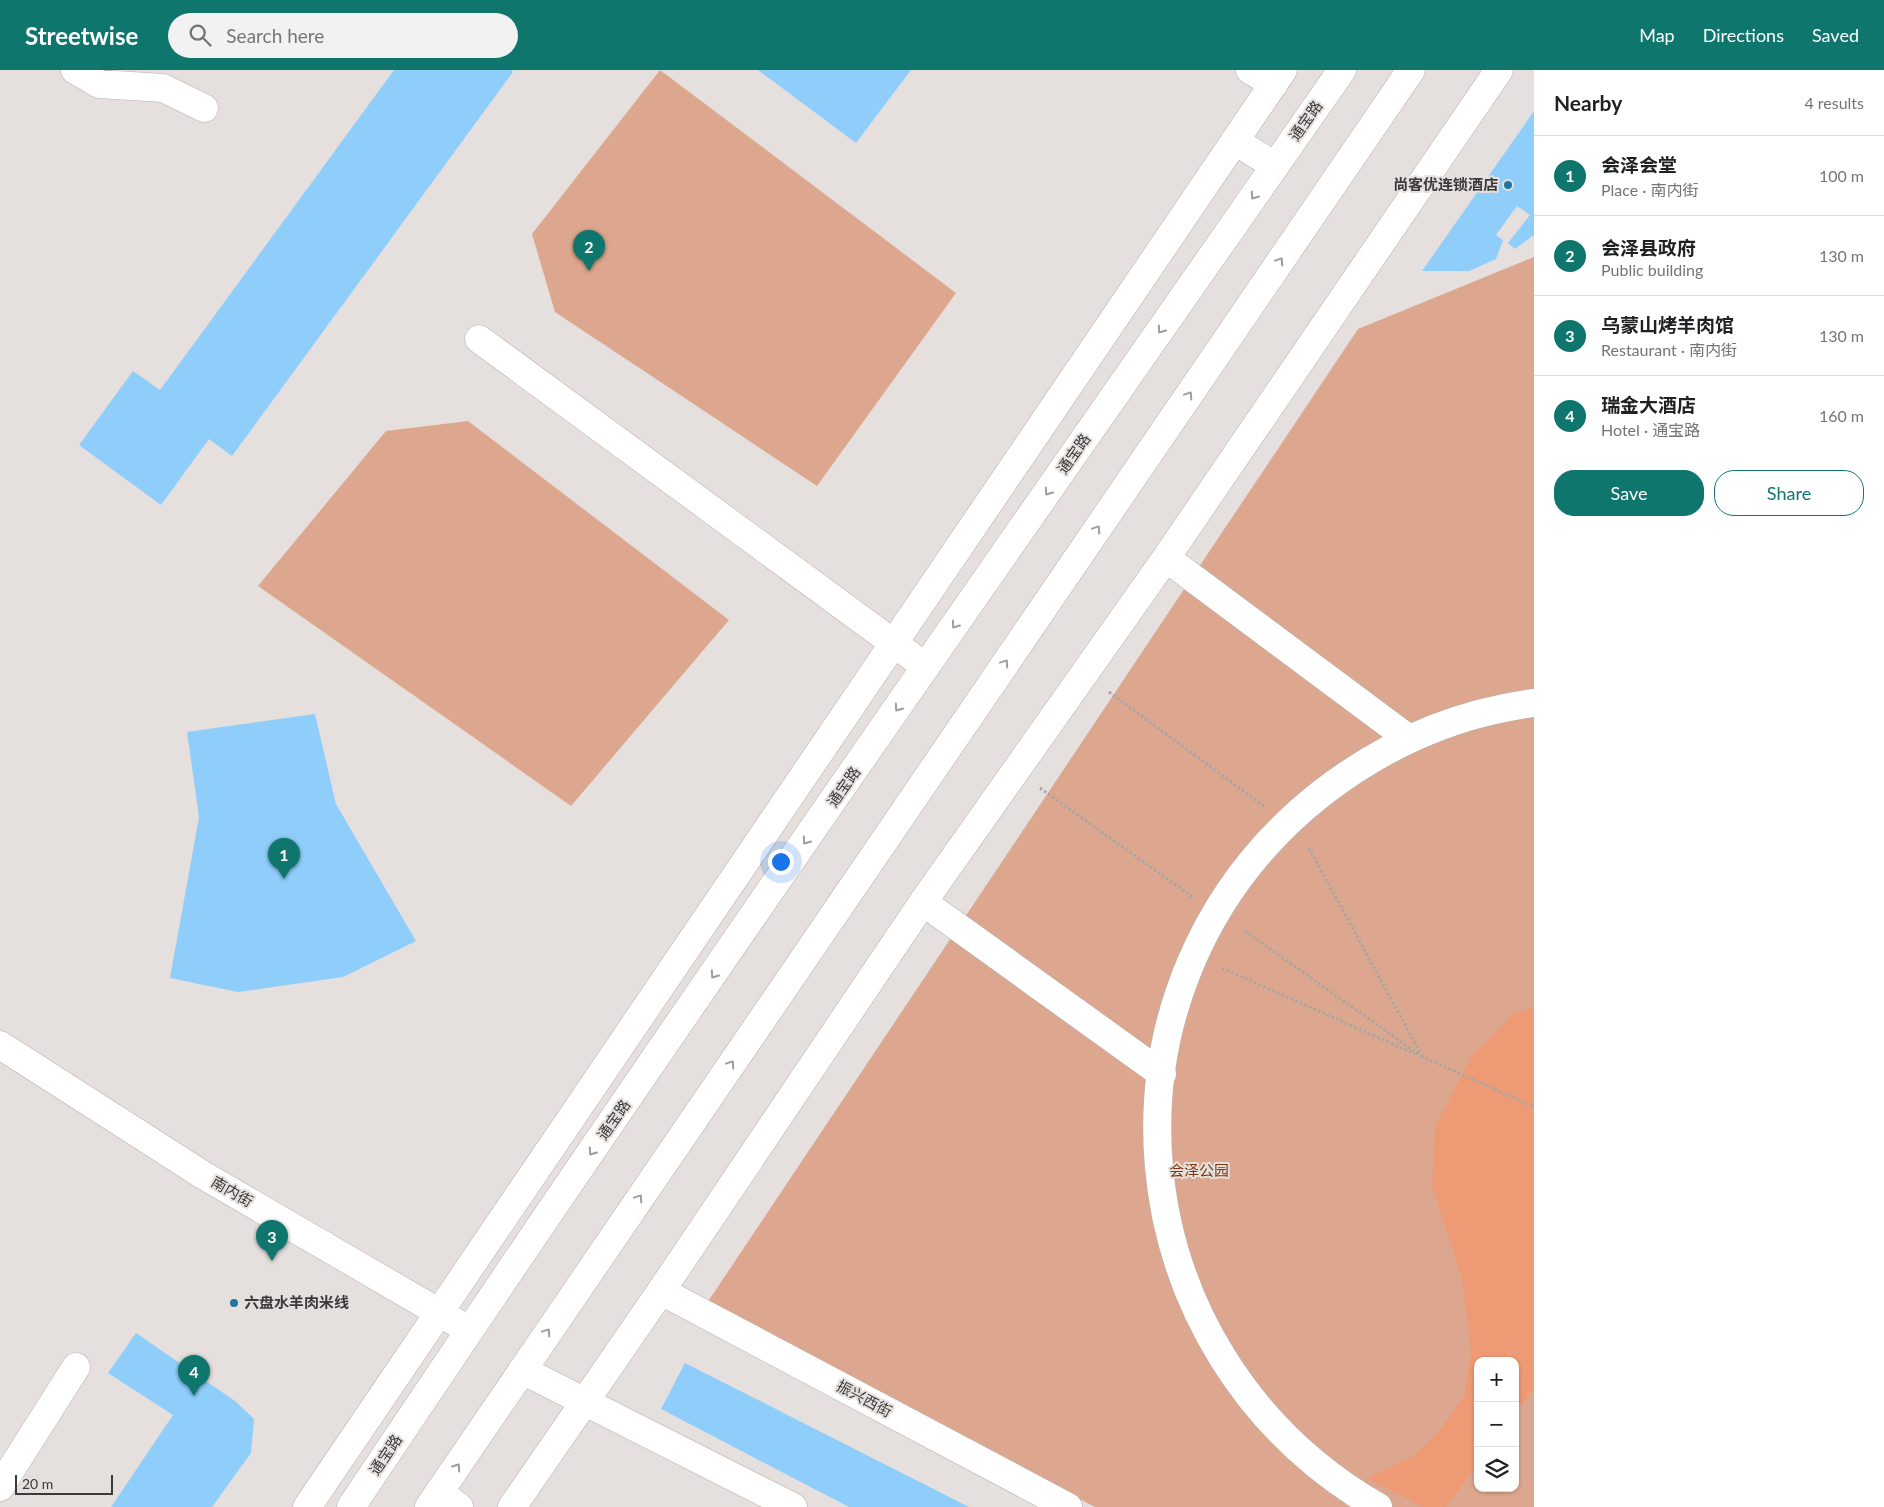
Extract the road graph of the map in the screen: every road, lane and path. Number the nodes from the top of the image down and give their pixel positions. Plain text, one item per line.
1 (75, 70) edge
2 (1250, 70) edge
3 (1342, 70) edge
4 (1411, 70) edge
5 (1499, 70) edge
6 (1278, 77) edge
7 (204, 108) dead end
8 (1235, 140) junction
9 (1275, 166) junction
10 (479, 339) dead end
11 (1166, 558) junction
12 (893, 643) junction
13 (926, 667) junction
14 (1085, 674) junction
15 (1534, 703) edge
16 (1410, 739) junction
17 (1016, 772) junction
18 (1288, 823) junction
19 (923, 902) junction
20 (1216, 914) junction
21 (1213, 963) dead end
22 (0, 1045) edge
23 (1422, 1056) junction
24 (1162, 1074) junction
25 (1534, 1106) edge
26 (661, 1292) junction
27 (439, 1312) junction
28 (469, 1330) junction
29 (76, 1367) dead end
30 (522, 1370) junction
31 (585, 1402) junction
32 (0, 1487) edge
33 (442, 1502) edge
34 (307, 1507) edge
35 (351, 1507) edge
36 (512, 1507) edge
37 (793, 1507) edge
38 (1068, 1507) edge
39 (1378, 1507) edge

1 - 7 street
2 - 6 street
3 - 9 street, 通宝路
30 -> 4 street
5 - 11 street
6 - 8 street
8 - 9 street
8 - 12 street
9 -> 13 street, 通宝路
10 - 12 street
11 - 14 street
11 - 16 street
12 - 13 street
12 - 27 street
13 -> 28 street, 通宝路
14 - 17 street
14 - 18 path
15 - 16 street
16 - 18 street
17 - 19 street
17 - 20 path
18 - 20 street
18 - 23 path
19 - 24 street
19 - 26 street
20 - 23 path
20 - 24 street
21 - 23 path
22 - 27 street, 南内街
23 - 25 path
24 - 39 street
26 - 31 street
26 - 38 street, 振兴西街
27 - 28 street, 南内街
27 - 34 street
28 - 35 street, 通宝路
29 - 32 street
30 - 31 street
33 -> 30 street
31 - 36 street
31 - 37 street

